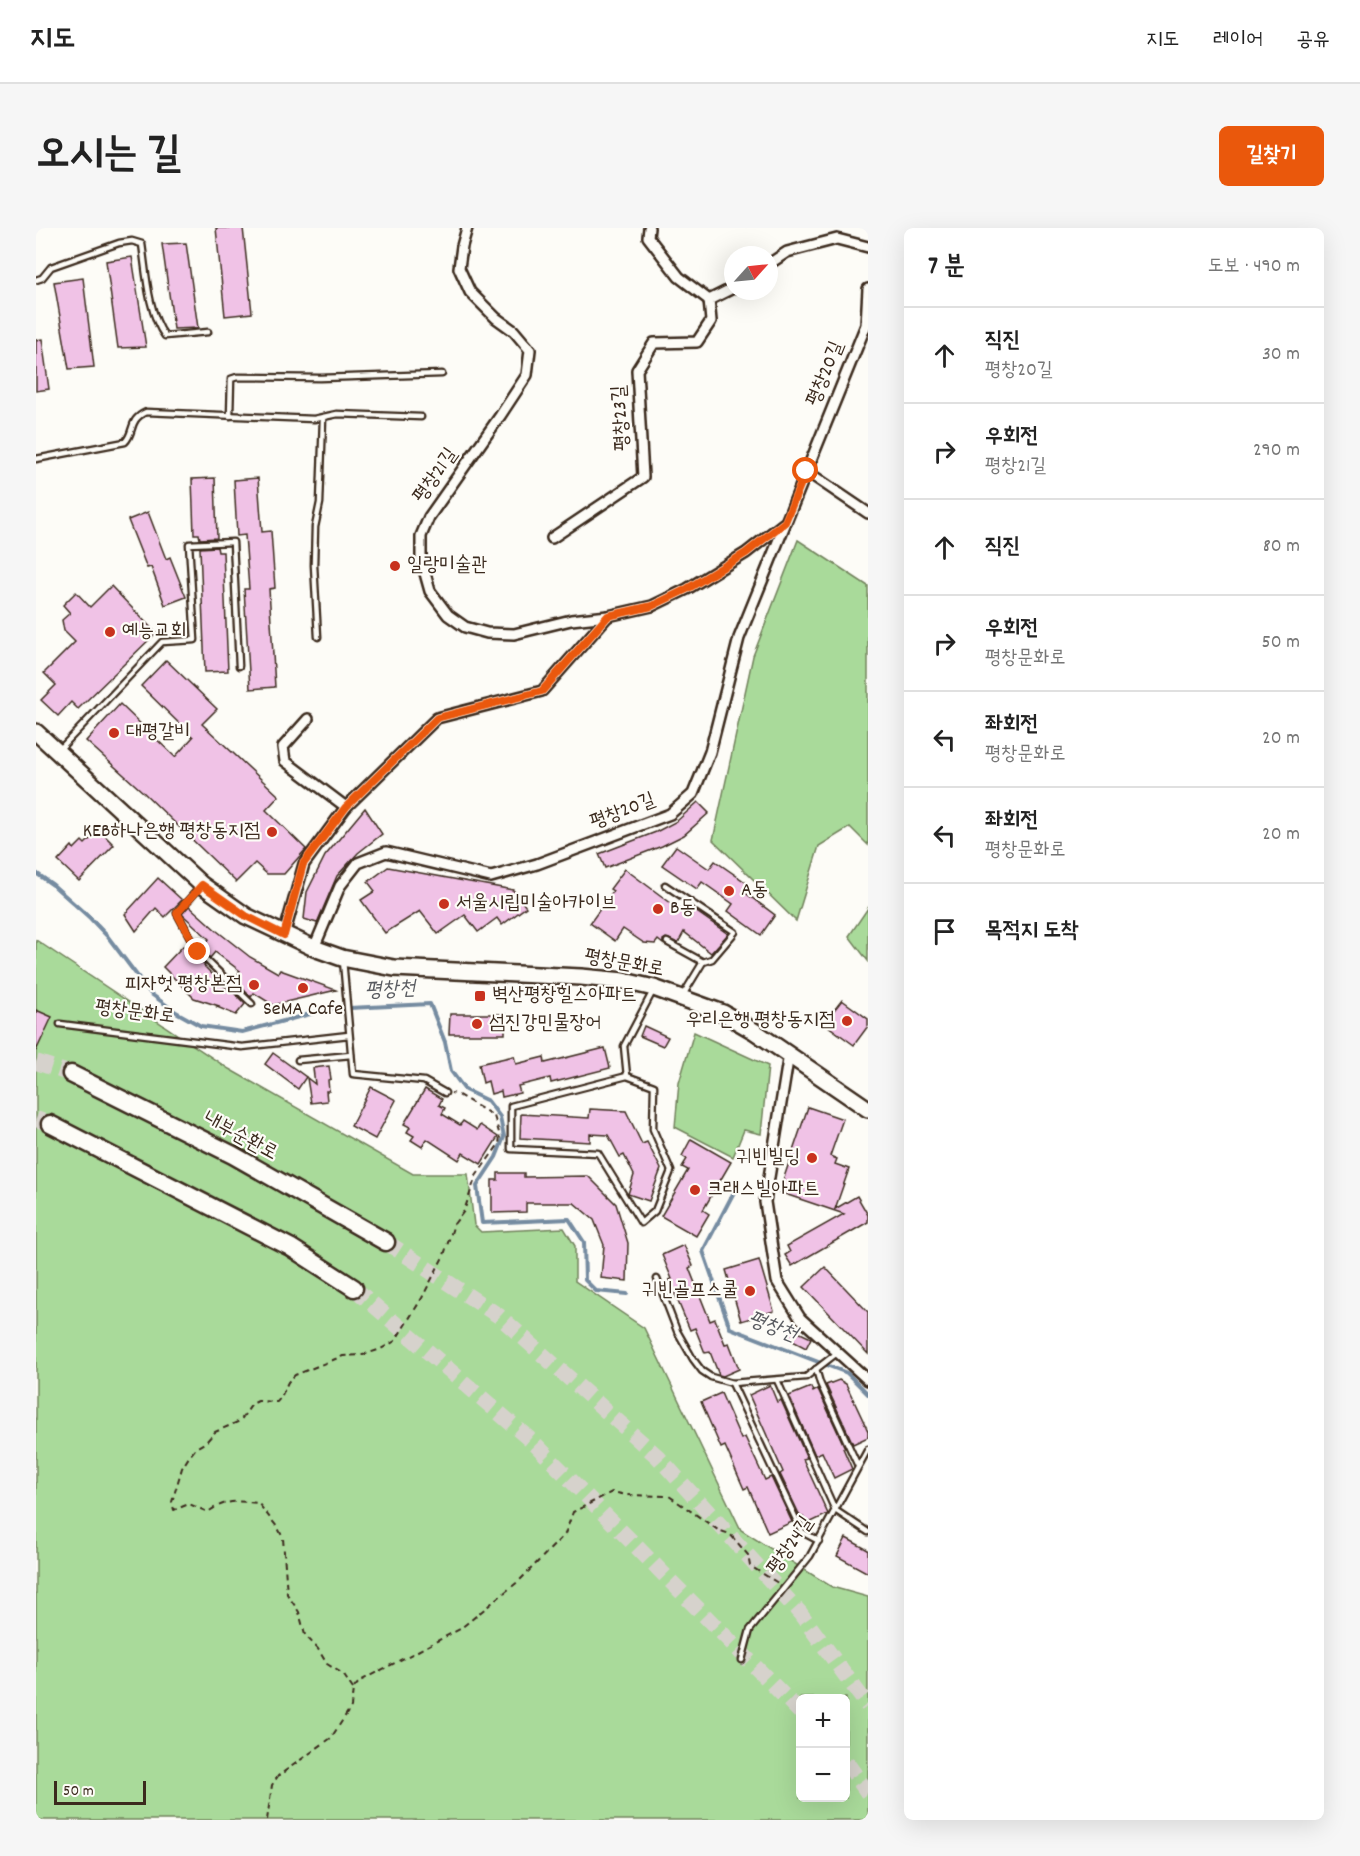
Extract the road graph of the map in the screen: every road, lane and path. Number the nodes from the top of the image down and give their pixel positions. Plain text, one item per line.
1 (468, 228) edge
2 (649, 228) edge
3 (868, 247) edge
4 (778, 258) edge
5 (36, 280) edge
6 (868, 289) edge
7 (724, 292) edge
8 (709, 300) junction
9 (867, 327) edge
10 (208, 332) dead end
11 (442, 374) dead end
12 (230, 416) junction
13 (421, 417) dead end
14 (323, 418) junction
15 (36, 459) edge
16 (806, 471) junction
17 (868, 513) edge
18 (785, 522) junction
19 (552, 538) dead end
20 (608, 616) junction
21 (318, 637) dead end
22 (239, 666) dead end
23 (308, 719) dead end
24 (36, 732) edge
25 (57, 752) junction
26 (346, 807) junction
27 (202, 885) junction
28 (665, 885) dead end
29 (284, 935) junction
30 (667, 942) dead end
31 (314, 948) junction
32 (342, 958) junction
33 (703, 962) junction
34 (654, 988) junction
35 (682, 997) junction
36 (252, 1004) dead end
37 (60, 1024) dead end
38 (349, 1035) junction
39 (789, 1054) junction
40 (351, 1055) junction
41 (298, 1060) dead end
42 (71, 1074) tunnel mouth
43 (627, 1076) junction
44 (445, 1093) joint
45 (868, 1108) edge
46 (50, 1124) tunnel mouth
47 (386, 1242) tunnel mouth
48 (657, 1279) dead end
49 (354, 1288) tunnel mouth
50 (838, 1353) junction
51 (816, 1369) junction
52 (777, 1380) junction
53 (868, 1380) edge
54 (732, 1383) junction
55 (868, 1449) edge
56 (858, 1466) junction
57 (835, 1510) junction
58 (868, 1532) edge
59 (819, 1541) junction
60 (785, 1587) junction
61 (742, 1660) dead end
62 (354, 1689) junction
63 (267, 1820) edge

1 - 20 street, 평창21길
2 - 8 street
3 - 4 street
5 - 10 lane
6 - 9 street, 평창20길
7 - 8 street
8 - 19 street, 평창23길
9 - 16 street, 평창20길
11 - 12 lane
12 - 14 lane
12 - 15 lane
13 - 14 lane
14 - 21 lane
16 - 17 street
16 - 18 street, 평창20길
18 - 20 street, 평창21길
18 - 31 street, 평창20길
20 - 26 street
22 - 25 lane
23 - 26 street
24 - 25 main road, 평창문화로
25 - 27 main road, 평창문화로
26 - 29 street
27 - 29 main road, 평창문화로
27 - 36 lane
28 - 33 lane
29 - 31 main road, 평창문화로
30 - 33 lane
31 - 32 main road, 평창문화로
32 - 34 main road, 평창문화로
32 - 38 lane
33 - 35 lane
34 - 35 main road, 평창문화로
34 - 43 lane
35 - 39 main road, 평창문화로
37 - 38 lane, 평창문화로
38 - 40 lane
39 - 45 main road, 평창문화로
39 - 50 street
40 - 41 lane
40 - 44 lane
42 - 47 highway, 내부순환로
43 - 43 lane
44 - 62 path
46 - 49 highway
48 - 54 lane
50 - 51 lane
50 - 53 street
51 - 52 lane
51 - 56 lane
52 - 54 lane
52 - 57 lane
54 - 59 lane
55 - 56 lane, 평창24길
56 - 57 lane, 평창24길
57 - 58 lane
57 - 59 lane, 평창24길
59 - 60 lane, 평창24길
60 - 61 lane, 평창24길
60 - 62 path
62 - 63 path

